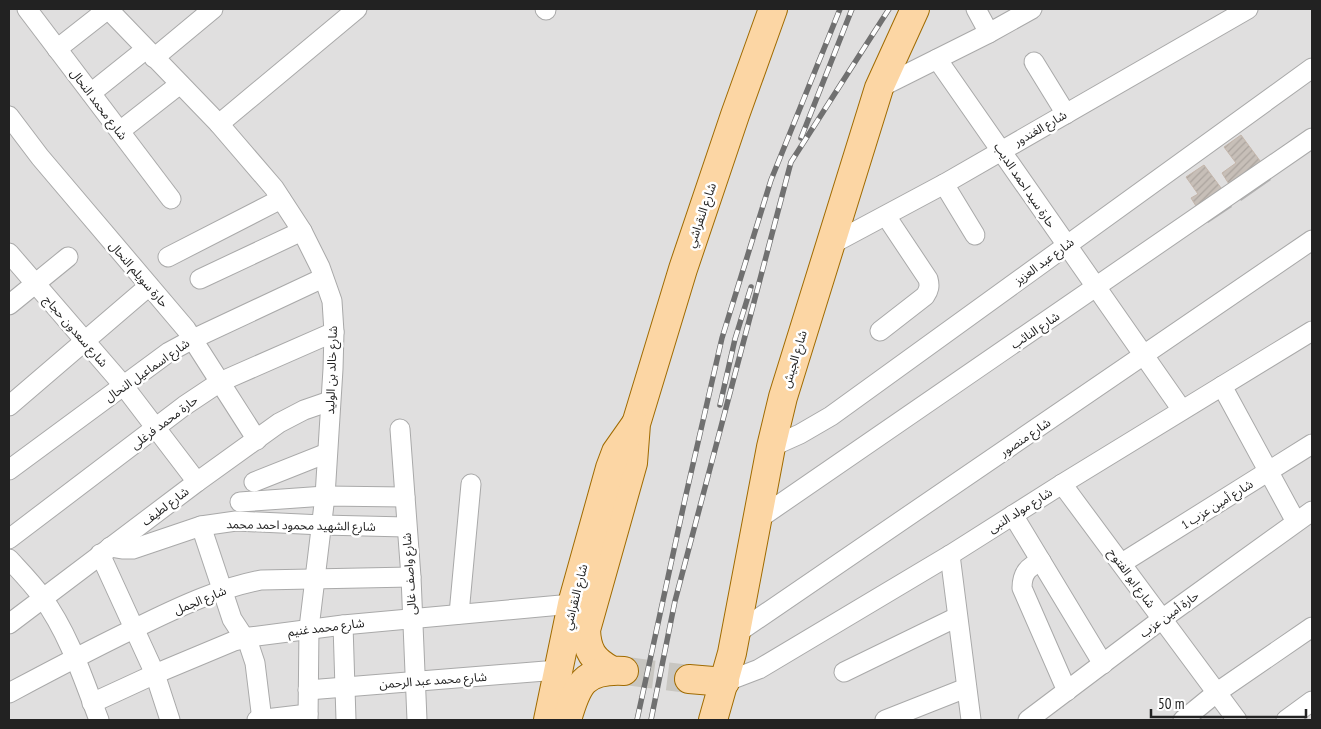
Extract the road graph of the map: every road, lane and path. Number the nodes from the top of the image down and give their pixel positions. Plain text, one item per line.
1 (27, 9) edge
2 (108, 9) edge
3 (213, 9) edge
4 (357, 9) edge
5 (773, 9) edge
6 (915, 9) edge
7 (976, 9) edge
8 (1032, 9) edge
9 (1248, 9) edge
10 (989, 33) junction
11 (57, 49) junction
12 (150, 53) junction
13 (937, 59) junction
14 (1034, 62) dead end
15 (1312, 68) edge
16 (180, 84) junction
17 (879, 88) junction
18 (91, 93) junction
19 (1066, 114) junction
20 (9, 116) edge
21 (219, 124) junction
22 (120, 131) junction
23 (1312, 138) edge
24 (1002, 150) junction
25 (944, 184) junction
26 (171, 199) dead end
27 (281, 199) junction
28 (886, 216) junction
29 (302, 231) junction
30 (975, 235) dead end
31 (1312, 240) edge
32 (830, 244) junction
33 (1066, 245) junction
34 (9, 253) edge
35 (68, 257) dead end
36 (168, 257) dead end
37 (324, 278) junction
38 (200, 279) dead end
39 (35, 283) junction
40 (149, 286) junction
41 (1097, 287) junction
42 (9, 305) edge
43 (1312, 331) edge
44 (334, 332) junction
45 (880, 332) dead end
46 (192, 339) junction
47 (85, 341) junction
48 (1144, 355) junction
49 (220, 382) junction
50 (123, 385) junction
51 (1222, 386) junction
52 (330, 401) junction
53 (9, 406) edge
54 (1182, 410) junction
55 (636, 424) junction
56 (156, 427) junction
57 (400, 428) dead end
58 (257, 440) junction
59 (1312, 444) edge
60 (771, 447) junction
61 (327, 453) junction
62 (9, 470) edge
63 (1269, 472) junction
64 (197, 482) junction
65 (254, 482) dead end
66 (470, 484) dead end
67 (1062, 484) junction
68 (325, 496) junction
69 (405, 497) junction
70 (240, 502) dead end
71 (1312, 511) edge
72 (1013, 515) junction
73 (757, 520) junction
74 (1296, 522) junction
75 (322, 525) junction
76 (201, 526) junction
77 (406, 526) junction
78 (9, 539) edge
79 (105, 551) junction
80 (950, 555) junction
81 (9, 559) edge
82 (1041, 561) junction
83 (1122, 563) junction
84 (410, 577) junction
85 (315, 579) junction
86 (223, 590) junction
87 (43, 598) junction
88 (572, 604) junction
89 (459, 614) junction
90 (957, 616) junction
91 (412, 618) junction
92 (1162, 619) junction
93 (9, 624) edge
94 (342, 625) junction
95 (1312, 627) edge
96 (135, 628) junction
97 (309, 628) junction
98 (737, 633) junction
99 (245, 639) junction
100 (75, 657) junction
101 (1103, 664) junction
102 (558, 670) junction
103 (844, 672) dead end
104 (155, 674) junction
105 (689, 680) tunnel mouth
106 (415, 682) junction
107 (725, 682) junction
108 (345, 687) junction
109 (966, 688) junction
110 (308, 690) junction
111 (1066, 691) junction
112 (9, 693) edge
113 (1216, 693) junction
114 (1312, 701) edge
115 (96, 712) edge
116 (308, 717) edge
117 (170, 720) edge
118 (258, 720) edge
119 (262, 720) edge
120 (346, 720) edge
121 (417, 720) edge
122 (548, 720) edge
123 (567, 720) edge
124 (713, 720) edge
125 (886, 720) edge
126 (971, 720) edge
127 (1028, 720) edge
128 (1183, 720) edge
129 (1237, 720) edge
130 (1286, 720) edge

1 - 11 street, شارع محمد النحال
2 - 11 street
2 - 12 street, شارع خالد بن الوليد
3 - 12 street
4 - 21 street
5 - 55 main road, شارع النقراشي
6 - 17 main road, شارع الجيش
7 - 10 street
8 - 10 street
9 - 19 street, شارع الغندور
10 - 13 street
11 - 18 street, شارع محمد النحال
12 - 16 street, شارع خالد بن الوليد
12 - 18 street
13 - 17 street
13 - 24 street, حارة سيد احمد الديب
14 - 19 street
15 - 33 street, شارع عبد العزيز
16 - 21 street, شارع خالد بن الوليد
16 - 22 street
17 - 32 main road, شارع الجيش
18 - 22 street, شارع محمد النحال
19 - 24 street, شارع الغندور
20 - 40 street, حارة سويلم النحال
21 - 27 street, شارع خالد بن الوليد
22 - 26 street, شارع محمد النحال
23 - 41 street, شارع النائب
24 - 25 street, شارع الغندور
24 - 33 street, حارة سيد احمد الديب
25 - 28 street, شارع الغندور
25 - 30 street
27 - 29 street, شارع خالد بن الوليد
27 - 36 street
28 - 32 street, شارع الغندور
28 - 45 street
29 - 37 street, شارع خالد بن الوليد
29 - 38 street
31 - 48 street, شارع منصور
32 - 60 main road, شارع الجيش
33 - 41 street, حارة سيد احمد الديب
33 - 60 street, شارع عبد العزيز
34 - 39 street, شارع سعدون حجاج
35 - 39 street
37 - 44 street, شارع خالد بن الوليد
37 - 46 street, شارع اسماعيل النحال
39 - 42 street
39 - 47 street, شارع سعدون حجاج
40 - 46 street, حارة سويلم النحال
40 - 47 street
41 - 48 street, حارة سيد احمد الديب
41 - 73 street, شارع النائب
43 - 51 street, شارع مولد النبى
44 - 49 street, حارة محمد فرغلى
44 - 52 street, شارع خالد بن الوليد
46 - 49 street, حارة سويلم النحال
46 - 50 street, شارع اسماعيل النحال
47 - 50 street, شارع سعدون حجاج
47 - 53 street
48 - 54 street, حارة سيد احمد الديب
48 - 98 street, شارع منصور
49 - 56 street, حارة محمد فرغلى
49 - 58 street, حارة سويلم النحال
50 - 56 street, شارع سعدون حجاج
50 - 62 street, شارع اسماعيل النحال
51 - 54 street, شارع مولد النبى
51 - 63 street
52 - 58 street, شارع لطيف
52 - 61 street, شارع خالد بن الوليد
54 - 67 street, شارع مولد النبى
55 - 88 main road, شارع النقراشي
55 - 123 main road, شارع النقراشي
56 - 64 street, شارع سعدون حجاج
56 - 78 street, حارة محمد فرغلى
57 - 69 street, شارع واصف غالى
58 - 64 street, شارع لطيف
59 - 63 street, شارع أمين عزب 1
60 - 73 main road, شارع الجيش
61 - 65 street
61 - 68 street, شارع خالد بن الوليد
63 - 74 street
63 - 83 street, شارع أمين عزب 1
64 - 79 street, شارع لطيف
66 - 89 street
67 - 72 street, شارع مولد النبى
67 - 83 street, شارع ابو الفتوح
68 - 69 street
68 - 70 street
68 - 75 street, شارع خالد بن الوليد
69 - 77 street, شارع واصف غالى
71 - 74 street, حارة أمين عزب
72 - 80 street, شارع مولد النبى
72 - 82 street
73 - 98 main road, شارع الجيش
74 - 92 street, حارة أمين عزب
75 - 76 street, شارع الشهيد محمود احمد محمد
75 - 77 street, شارع الشهيد محمود احمد محمد
75 - 85 street, شارع خالد بن الوليد
76 - 79 street, شارع الشهيد محمود احمد محمد
76 - 86 street
77 - 84 street, شارع واصف غالى
79 - 87 street, شارع لطيف
79 - 96 street
80 - 90 street
80 - 107 street, شارع مولد النبى
81 - 87 street
82 - 101 street
82 - 111 street
83 - 92 street, شارع ابو الفتوح
84 - 85 street, شارع الجمل
84 - 91 street, شارع واصف غالى
85 - 86 street, شارع الجمل
85 - 97 street, شارع خالد بن الوليد
86 - 96 street, شارع الجمل
86 - 99 street
87 - 93 street, شارع لطيف
87 - 100 street
88 - 89 street, شارع محمد غنيم
88 - 102 main road, شارع النقراشي
89 - 91 street, شارع محمد غنيم
90 - 103 street
90 - 109 street
91 - 94 street, شارع محمد غنيم
91 - 106 street, شارع واصف غالى
92 - 101 street, حارة أمين عزب
92 - 113 street, شارع ابو الفتوح
94 - 97 street, شارع محمد غنيم
94 - 108 street
95 - 113 street
96 - 100 street, شارع الجمل
96 - 104 street
97 - 99 street, شارع محمد غنيم
97 - 110 street, شارع خالد بن الوليد
98 - 107 main road, شارع الجيش
99 - 104 street, شارع محمد غنيم
99 - 119 street
100 - 112 street, شارع الجمل
100 - 115 street
101 - 111 street, حارة أمين عزب
102 - 106 street, شارع محمد عبد الرحمن
102 - 122 main road, شارع النقراشي
104 - 115 street, شارع محمد غنيم
104 - 117 street
105 - 107 main road
106 - 108 street, شارع محمد عبد الرحمن
106 - 121 street, شارع واصف غالى
107 - 124 main road, شارع الجيش
108 - 110 street, شارع محمد عبد الرحمن
108 - 120 street
109 - 125 street
109 - 126 street
110 - 116 street, شارع خالد بن الوليد
111 - 127 street, حارة أمين عزب
113 - 128 street
113 - 129 street, شارع ابو الفتوح
114 - 130 street
116 - 119 street
118 - 119 street

